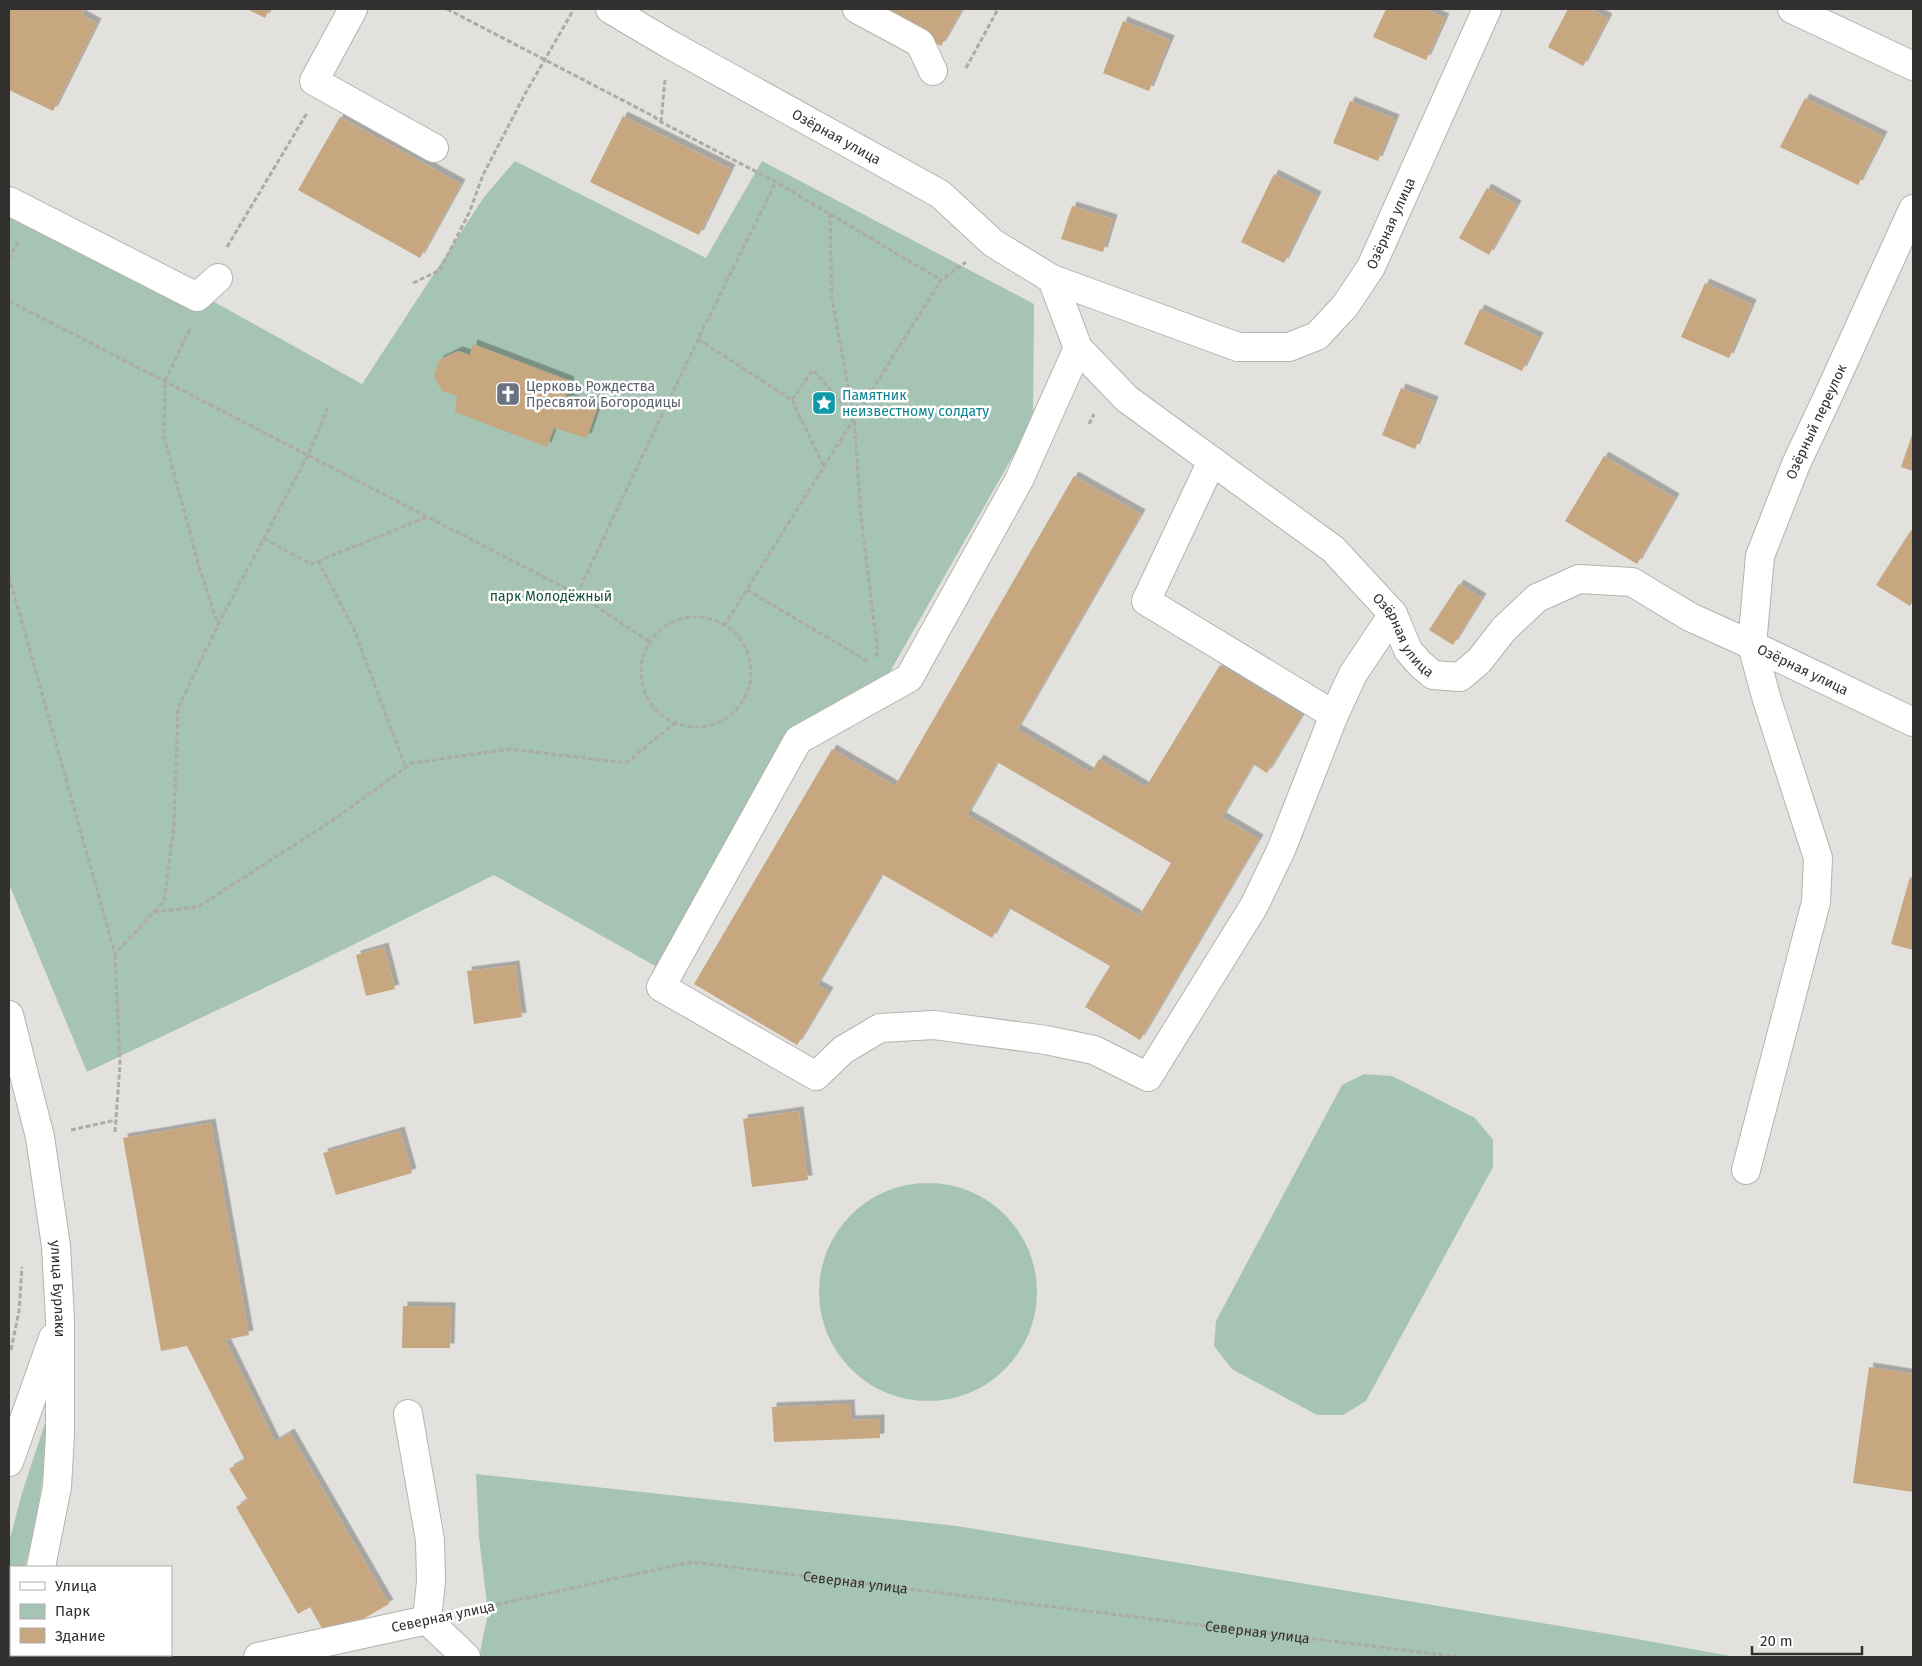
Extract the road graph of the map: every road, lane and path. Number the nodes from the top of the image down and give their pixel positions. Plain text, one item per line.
1 (353, 9) edge
2 (447, 9) edge
3 (574, 9) edge
4 (610, 9) edge
5 (856, 9) edge
6 (998, 9) edge
7 (1487, 9) edge
8 (1792, 9) edge
9 (669, 44) junction
10 (546, 59) junction
11 (1913, 66) edge
12 (933, 71) dead end
13 (962, 75) dead end
14 (323, 86) junction
15 (661, 122) junction
16 (434, 148) dead end
17 (776, 182) junction
18 (9, 201) edge
19 (1913, 209) edge
20 (830, 213) junction
21 (993, 243) junction
22 (226, 248) dead end
23 (218, 278) dead end
24 (1052, 279) junction
25 (940, 280) junction
26 (413, 283) dead end
27 (197, 296) junction
28 (9, 301) edge
29 (698, 339) junction
30 (1078, 348) junction
31 (165, 382) junction
32 (792, 400) junction
33 (328, 407) dead end
34 (854, 417) junction
35 (308, 455) junction
36 (1212, 461) junction
37 (824, 467) junction
38 (428, 517) junction
39 (264, 539) junction
40 (318, 561) junction
41 (9, 576) edge
42 (747, 590) junction
43 (577, 594) junction
44 (1392, 614) junction
45 (218, 625) junction
46 (724, 626) junction
47 (650, 642) junction
48 (1752, 644) junction
49 (1334, 715) junction
50 (1913, 722) edge
51 (675, 723) junction
52 (406, 768) junction
53 (153, 913) junction
54 (115, 954) junction
55 (9, 1015) edge
56 (115, 1132) dead end
57 (1746, 1170) dead end
58 (60, 1320) junction
59 (408, 1414) dead end
60 (9, 1462) edge
61 (41, 1566) edge
62 (428, 1620) junction
63 (258, 1657) edge
64 (466, 1657) edge
65 (1460, 1657) edge

1 - 14 street
2 - 10 path
3 - 10 path
4 - 9 street, Озёрная улица
5 - 12 street
6 - 13 path
7 - 24 street, Озёрная улица
8 - 11 street
9 - 15 path
9 - 21 street, Озёрная улица
10 - 15 path
10 - 26 path
14 - 16 street
14 - 22 path
15 - 17 path
17 - 20 path
17 - 29 path
18 - 27 street
19 - 48 street, Озёрный переулок
20 - 25 path
20 - 34 path
21 - 24 street, Озёрная улица
21 - 25 path
23 - 27 street
24 - 30 street, Озёрная улица
25 - 34 path
27 - 31 path
28 - 31 path
29 - 32 path
29 - 43 path
30 - 36 street, Озёрная улица
30 - 49 street
31 - 35 path
31 - 45 path
32 - 34 path
32 - 37 path
33 - 35 path
34 - 37 path
34 - 42 path
35 - 38 path
35 - 39 path
36 - 44 street, Озёрная улица
36 - 49 street
37 - 42 path
38 - 40 path
38 - 43 path
39 - 40 path
39 - 45 path
40 - 52 path
41 - 54 path
42 - 46 path
43 - 47 path
44 - 48 street, Озёрная улица
44 - 49 street
45 - 53 path
46 - 47 path
46 - 51 path
47 - 51 path
48 - 50 street, Озёрная улица
48 - 57 street
51 - 52 path
52 - 53 path
53 - 54 path
54 - 56 path
55 - 58 street, улица Бурлаки
58 - 60 street
58 - 61 street, улица Бурлаки
59 - 62 street
62 - 63 street, Северная улица
62 - 64 street
62 - 65 path, Северная улица

